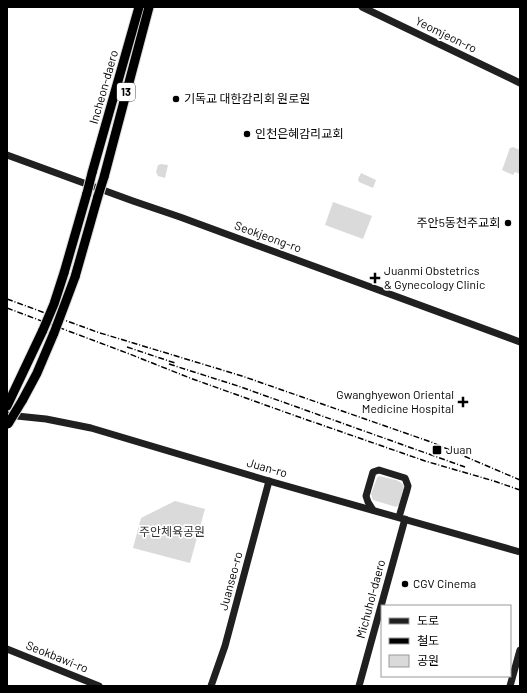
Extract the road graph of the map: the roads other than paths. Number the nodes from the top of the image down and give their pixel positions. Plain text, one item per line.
1 (138, 7) edge
2 (148, 7) edge
3 (153, 7) edge
4 (362, 7) edge
5 (137, 32) junction
6 (520, 83) edge
7 (7, 155) edge
8 (520, 342) edge
9 (9, 403) edge
10 (8, 422) edge
11 (269, 480) junction
12 (373, 510) junction
13 (402, 518) junction
14 (520, 552) edge
15 (7, 649) edge
16 (520, 650) edge
17 (99, 686) edge
18 (211, 686) edge
19 (359, 686) edge
20 (510, 686) edge

1 - 5 highway, Incheon-daero / 13
2 - 5 highway, Incheon-daero / 13
3 - 5 highway
4 - 6 main road, Yeomjeon-ro
5 - 9 highway, Incheon-daero / 13, bridge
5 - 10 highway, Incheon-daero / 13, bridge
7 - 8 main road, Seokjeong-ro
10 - 11 main road, Juan-ro
11 - 12 main road, Juan-ro
11 - 18 main road, Juanseo-ro
12 - 13 main road, Juan-ro
12 - 13 main road
13 - 14 main road, Juan-ro
13 - 19 main road, Michuhol-daero
15 - 17 main road, Seokbawi-ro
16 - 20 main road

